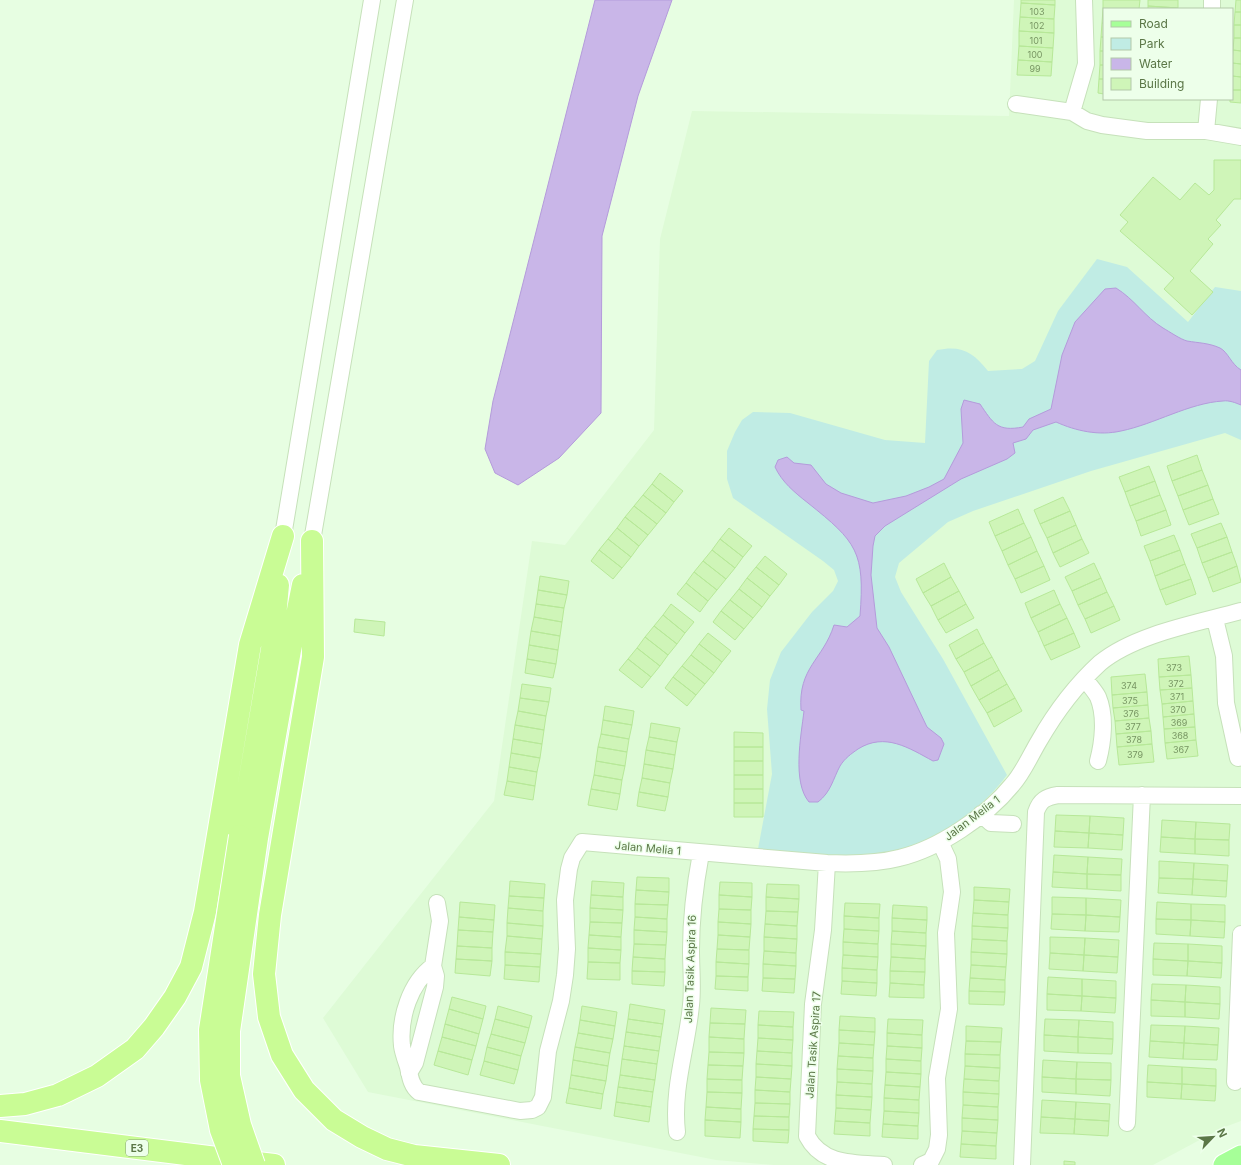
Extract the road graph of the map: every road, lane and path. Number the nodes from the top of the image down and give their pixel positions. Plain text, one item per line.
1 (372, 0) edge
2 (405, 0) edge
3 (1084, 0) edge
4 (1209, 100) edge
5 (1016, 104) dead end
6 (1072, 112) junction
7 (1206, 131) junction
8 (1241, 137) edge
9 (283, 536) junction
10 (312, 541) junction
11 (1241, 611) edge
12 (1216, 618) junction
13 (1084, 679) junction
14 (1238, 758) dead end
15 (1098, 761) dead end
16 (1142, 795) junction
17 (1241, 796) edge
18 (981, 814) junction
19 (1013, 824) dead end
20 (248, 837) junction
21 (940, 842) junction
22 (701, 853) junction
23 (827, 863) junction
24 (438, 903) dead end
25 (1241, 934) edge
26 (433, 966) junction
27 (409, 1073) junction
28 (1235, 1082) dead end
29 (0, 1106) edge
30 (1127, 1123) dead end
31 (0, 1131) edge
32 (677, 1132) dead end
33 (1241, 1156) edge
34 (234, 1165) edge
35 (254, 1165) edge
36 (274, 1165) edge
37 (499, 1165) edge
38 (884, 1165) edge
39 (922, 1165) edge
40 (1022, 1165) edge
41 (1224, 1165) edge

1 - 9 street
2 - 10 street
3 - 6 street
4 - 7 street
5 - 6 street
6 - 7 street
7 - 8 street
9 - 20 highway
9 - 29 highway
10 - 20 highway
10 - 37 highway
11 - 12 street, Jalan Melia 1
12 - 13 street, Jalan Melia 1
12 - 14 street
13 - 15 street
13 - 18 street, Jalan Melia 1
16 - 17 street
16 - 30 street
16 - 40 street
18 - 19 street
18 - 21 street, Jalan Melia 1
20 - 34 highway, bridge
20 - 35 highway, bridge
21 - 23 street, Jalan Melia 1
21 - 39 street
22 - 23 street, Jalan Melia 1
22 - 27 street, Jalan Melia 1
22 - 32 street, Jalan Tasik Aspira 16
23 - 38 street, Jalan Tasik Aspira 17
24 - 26 street
25 - 28 street
26 - 27 street
26 - 27 street
31 - 36 highway, E3
33 - 41 main road

